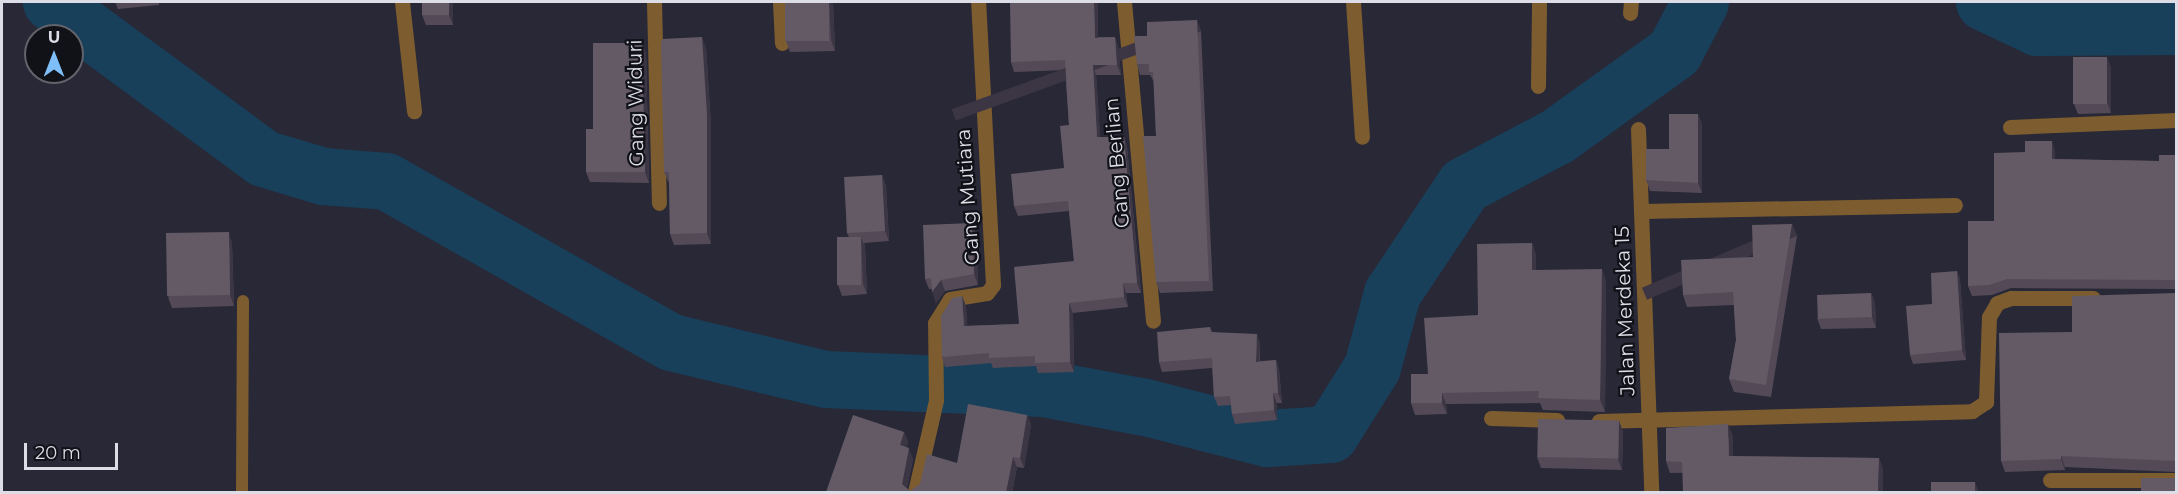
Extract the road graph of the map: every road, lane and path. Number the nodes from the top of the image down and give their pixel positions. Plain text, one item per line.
1 (402, 2) edge
2 (654, 2) edge
3 (780, 2) edge
4 (978, 2) edge
5 (1124, 2) edge
6 (1353, 2) edge
7 (1539, 2) edge
8 (782, 43) dead end
9 (1538, 86) dead end
10 (414, 111) dead end
11 (2176, 120) edge
12 (2010, 127) dead end
13 (1638, 129) dead end
14 (1362, 137) dead end
15 (659, 203) dead end
16 (1955, 205) dead end
17 (1642, 211) junction
18 (2106, 297) edge
19 (243, 301) dead end
20 (1153, 321) dead end
21 (1491, 418) dead end
22 (1651, 423) junction
23 (2050, 480) dead end
24 (2176, 480) edge
25 (242, 492) edge
26 (915, 492) edge
27 (1651, 492) edge

1 - 10 street
2 - 15 street, Gang Widuri
3 - 8 street
4 - 26 street, Gang Mutiara
5 - 20 street, Gang Berlian
6 - 14 street
7 - 9 street
11 - 12 street
13 - 17 street, Jalan Merdeka 15
16 - 17 street
17 - 22 street, Jalan Merdeka 15
18 - 22 street
19 - 25 lane
21 - 22 street
22 - 27 street, Jalan Merdeka 15
23 - 24 street

